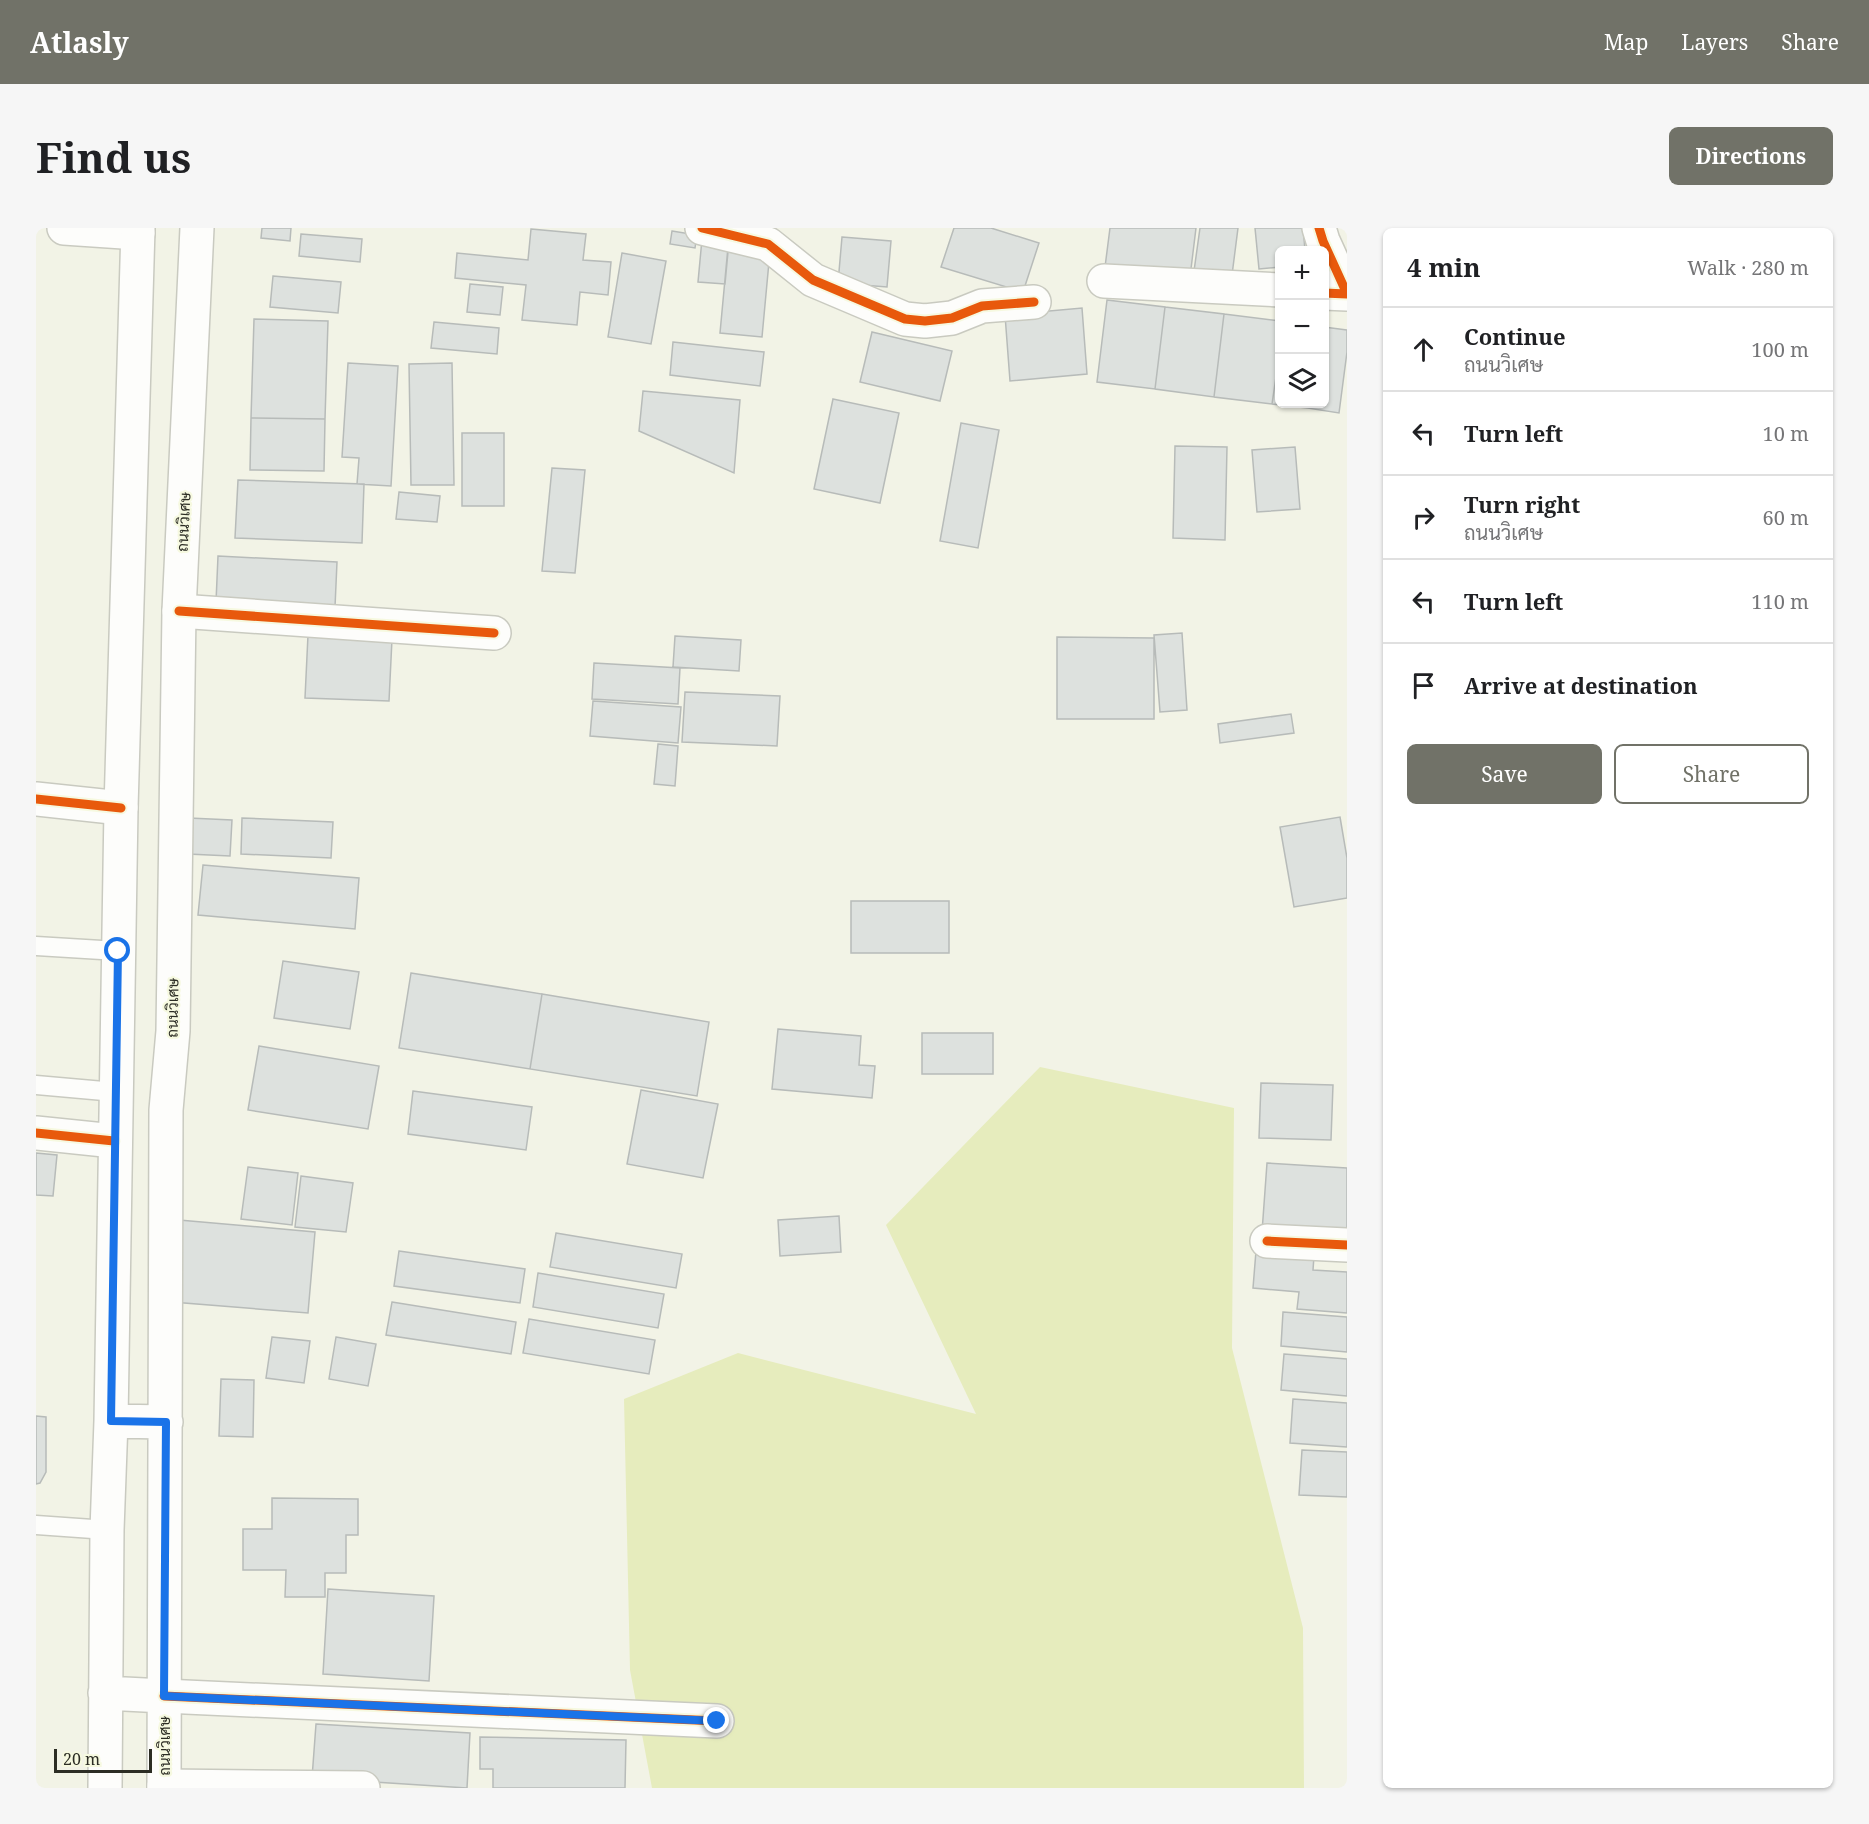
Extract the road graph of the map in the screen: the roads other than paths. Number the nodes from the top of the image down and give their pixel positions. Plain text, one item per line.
1 (64, 228) edge
2 (197, 228) edge
3 (702, 228) edge
4 (1319, 228) edge
5 (138, 230) edge
6 (1325, 246) edge
7 (1329, 254) edge
8 (1104, 281) dead end
9 (1275, 290) edge
10 (1329, 293) edge
11 (1034, 302) dead end
12 (179, 611) junction
13 (494, 633) dead end
14 (36, 799) edge
15 (121, 807) junction
16 (36, 946) edge
17 (118, 951) junction
18 (36, 1085) edge
19 (115, 1092) junction
20 (36, 1133) edge
21 (114, 1141) junction
22 (1267, 1241) dead end
23 (1347, 1245) edge
24 (111, 1421) junction
25 (166, 1422) junction
26 (36, 1525) edge
27 (107, 1530) junction
28 (105, 1693) junction
29 (164, 1696) junction
30 (717, 1721) dead end
31 (164, 1787) edge
32 (105, 1788) edge
33 (363, 1788) edge

1 - 5 main road
2 - 12 main road, ถนนวิเศษ
3 - 11 main road
4 - 6 main road
5 - 15 main road
7 - 10 main road
8 - 9 main road
12 - 13 main road
12 - 25 main road, ถนนวิเศษ
14 - 15 main road
15 - 17 main road
16 - 17 lane
17 - 19 main road
18 - 19 lane
19 - 21 main road
20 - 21 main road
21 - 24 main road
22 - 23 main road
24 - 25 main road
24 - 27 main road
25 - 29 main road, ถนนวิเศษ
26 - 27 lane
27 - 28 main road
28 - 29 main road
28 - 32 main road
29 - 30 main road
29 - 31 main road, ถนนวิเศษ
31 - 33 main road

